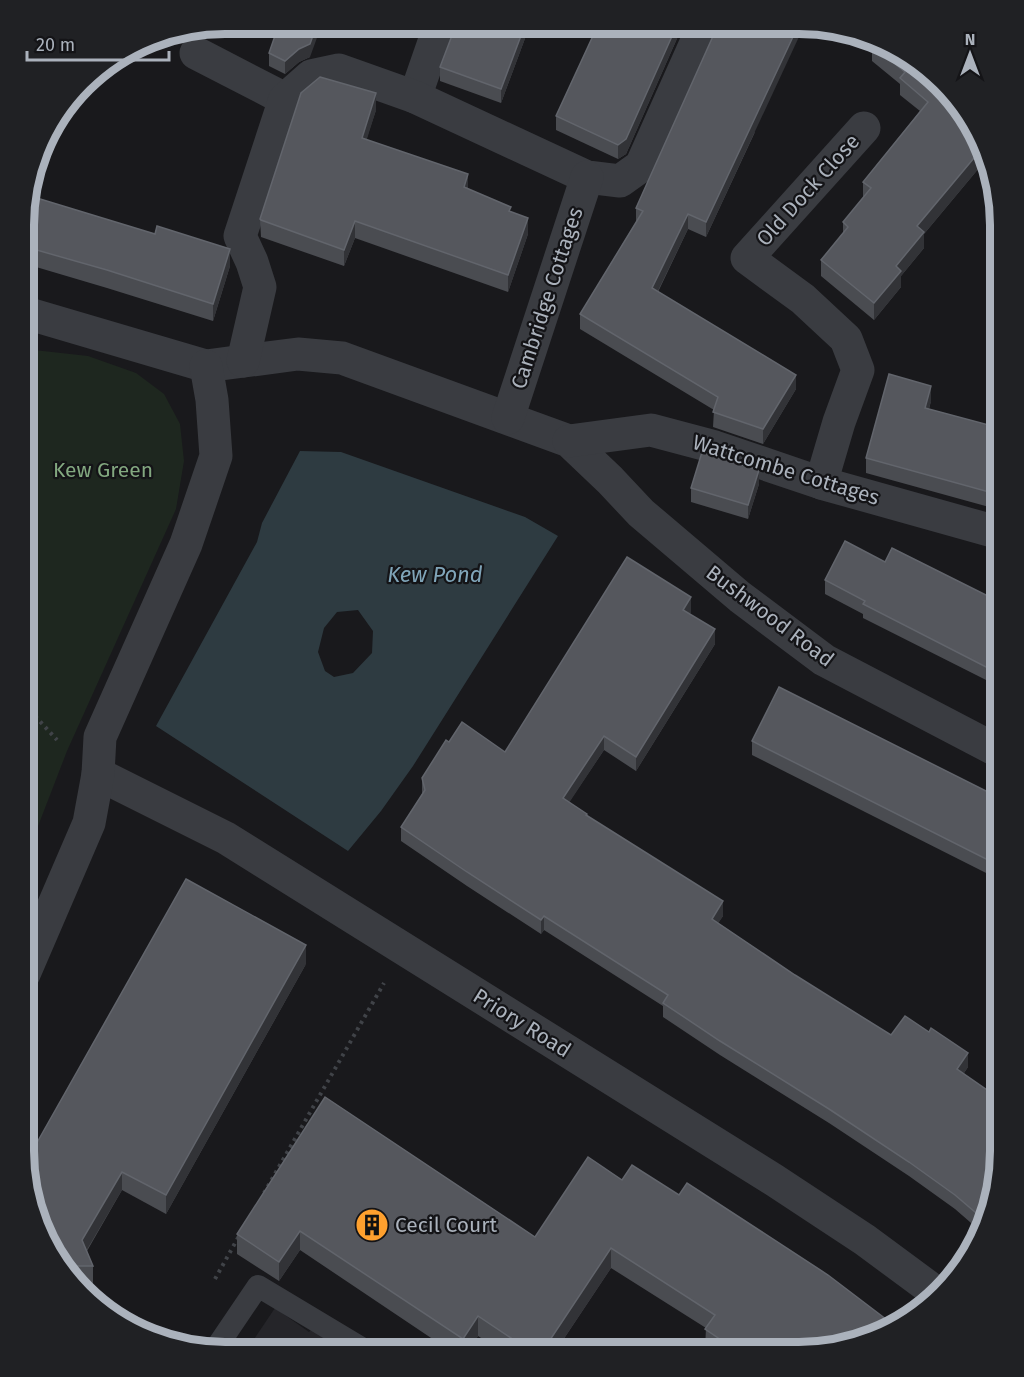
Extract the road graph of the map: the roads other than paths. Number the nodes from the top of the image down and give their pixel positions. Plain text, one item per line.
1 (437, 34) edge
2 (700, 34) edge
3 (196, 52) dead end
4 (415, 97) junction
5 (285, 99) junction
6 (864, 128) dead end
7 (587, 177) junction
8 (34, 316) edge
9 (243, 361) junction
10 (206, 366) junction
11 (508, 418) junction
12 (569, 441) junction
13 (821, 483) junction
14 (990, 530) edge
15 (989, 746) edge
16 (98, 774) junction
17 (34, 951) edge
18 (930, 1289) edge
19 (220, 1342) edge
20 (351, 1342) edge

1 - 4 street
2 - 7 street
3 - 5 street
4 - 5 street
4 - 7 street
5 - 9 street
6 - 13 street, Old Dock Close
7 - 11 street, Cambridge Cottages
8 - 10 street
9 - 10 street
9 - 11 street
10 - 16 street
11 - 12 street
12 - 13 street, Wattcombe Cottages
12 - 15 street, Bushwood Road
13 - 14 street, Wattcombe Cottages
16 - 17 street
16 - 18 street, Priory Road
19 - 20 lane

